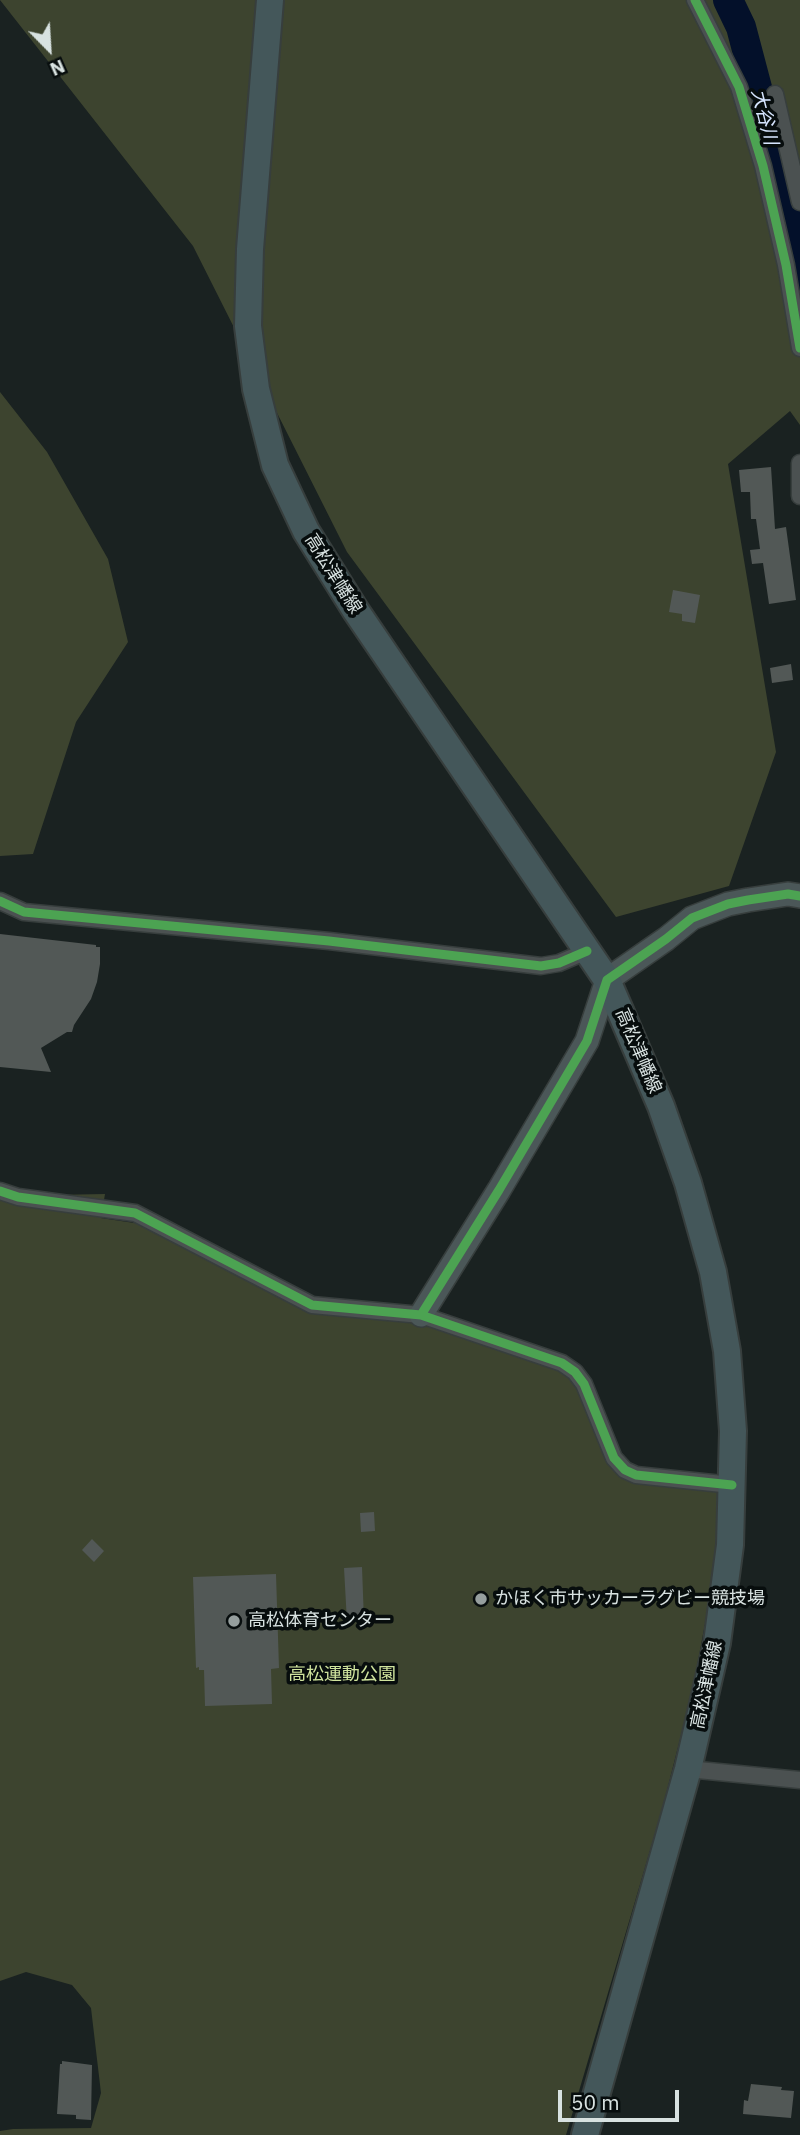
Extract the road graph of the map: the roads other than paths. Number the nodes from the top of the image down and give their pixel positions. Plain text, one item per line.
1 (270, 0) edge
2 (695, 0) edge
3 (775, 93) dead end
4 (800, 202) edge
5 (800, 348) edge
6 (800, 463) edge
7 (800, 496) edge
8 (800, 896) edge
9 (0, 901) edge
10 (587, 951) junction
11 (607, 979) junction
12 (0, 1191) edge
13 (421, 1315) junction
14 (732, 1485) junction
15 (688, 1769) junction
16 (800, 1780) edge
17 (585, 2135) edge

1 - 10 main road, 高松津幡線
2 - 5 street
3 - 4 street
6 - 7 street
8 - 11 street
9 - 10 street
10 - 11 main road, 高松津幡線
11 - 13 street
11 - 14 main road, 高松津幡線
12 - 13 street
13 - 14 street
14 - 15 main road, 高松津幡線
15 - 16 street
15 - 17 main road, 高松津幡線

